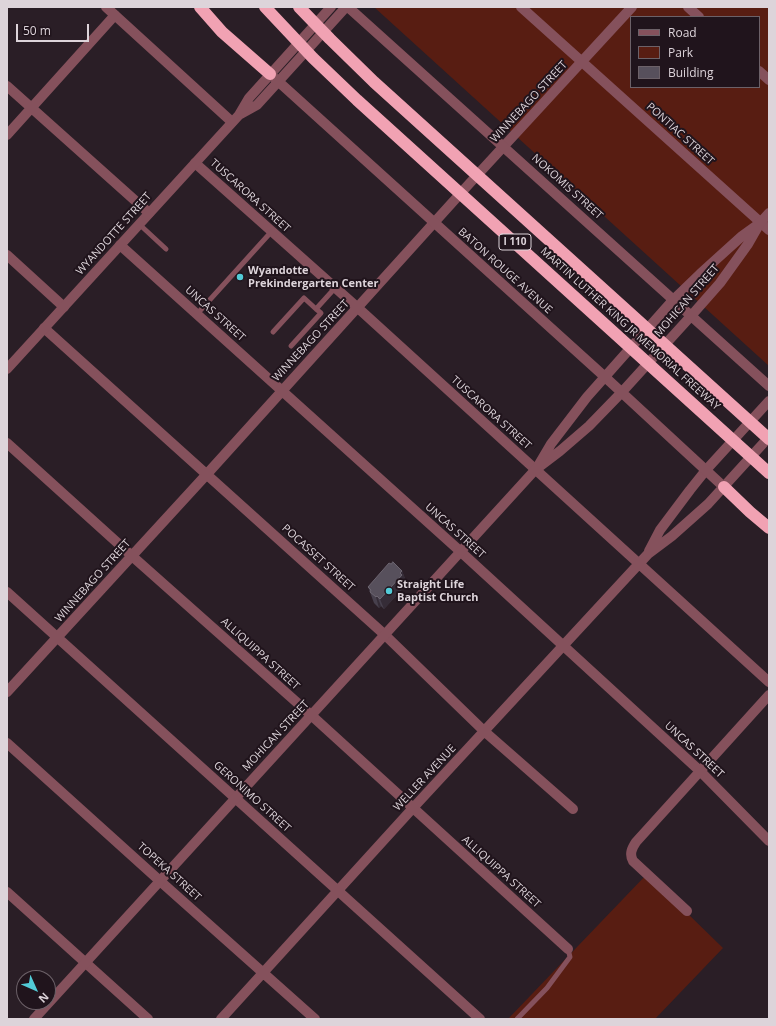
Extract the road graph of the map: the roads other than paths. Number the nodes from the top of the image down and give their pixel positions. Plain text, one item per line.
1 (106, 7) edge
2 (200, 7) edge
3 (265, 7) edge
4 (299, 7) edge
5 (331, 7) edge
6 (347, 7) edge
7 (521, 7) edge
8 (632, 7) edge
9 (688, 7) edge
10 (115, 15) junction
11 (698, 16) edge
12 (582, 62) junction
13 (760, 72) edge
14 (274, 78) junction
15 (769, 80) edge
16 (7, 86) edge
17 (32, 108) junction
18 (235, 119) junction
19 (7, 135) edge
20 (504, 147) junction
21 (195, 163) junction
22 (149, 213) junction
23 (769, 213) edge
24 (760, 222) junction
25 (139, 224) junction
26 (434, 224) junction
27 (769, 230) edge
28 (272, 231) junction
29 (120, 245) junction
30 (166, 249) dead end
31 (7, 255) edge
32 (336, 288) junction
33 (674, 300) junction
34 (64, 307) junction
35 (358, 308) junction
36 (316, 309) junction
37 (197, 314) junction
38 (691, 316) junction
39 (44, 328) junction
40 (273, 332) dead end
41 (291, 346) dead end
42 (7, 369) edge
43 (605, 376) junction
44 (769, 386) edge
45 (282, 390) junction
46 (622, 392) junction
47 (769, 401) edge
48 (769, 438) edge
49 (7, 443) edge
50 (536, 470) junction
51 (706, 470) junction
52 (769, 472) edge
53 (207, 474) junction
54 (724, 487) junction
55 (769, 528) edge
56 (461, 552) junction
57 (648, 554) junction
58 (132, 556) junction
59 (639, 564) junction
60 (7, 592) edge
61 (385, 635) junction
62 (57, 638) junction
63 (563, 646) junction
64 (769, 682) edge
65 (7, 692) edge
66 (769, 695) edge
67 (311, 715) junction
68 (484, 731) junction
69 (7, 743) edge
70 (700, 771) junction
71 (235, 798) junction
72 (413, 808) junction
73 (573, 809) dead end
74 (769, 841) edge
75 (160, 881) junction
76 (338, 890) junction
77 (7, 892) edge
78 (687, 911) dead end
79 (568, 949) joint
80 (86, 963) junction
81 (263, 972) junction
82 (34, 1019) edge
83 (148, 1019) edge
84 (221, 1019) edge
85 (315, 1019) edge
86 (480, 1019) edge
87 (517, 1019) edge

1 - 10 street
2 - 14 highway
3 - 52 highway, MARTIN LUTHER KING JR MEMORIAL FREEWAY / I 110, bridge
4 - 48 highway, MARTIN LUTHER KING JR MEMORIAL FREEWAY / I 110, bridge
5 - 14 street, WYANDOTTE STREET
6 - 14 street, WYANDOTTE STREET
6 - 20 street, NOKOMIS STREET
7 - 12 street, PONTIAC STREET
8 - 12 street, WINNEBAGO STREET
9 - 11 street
10 - 17 street
10 - 18 street
12 - 20 street, WINNEBAGO STREET
12 - 24 street, PONTIAC STREET
13 - 15 street
14 - 18 street, WYANDOTTE STREET
14 - 26 street, BATON ROUGE AVENUE
16 - 17 street
17 - 19 street
17 - 22 street
18 - 21 street, WYANDOTTE STREET
20 - 26 street, WINNEBAGO STREET
20 - 33 street, NOKOMIS STREET
21 - 22 street, WYANDOTTE STREET
21 - 28 street, TUSCARORA STREET
22 - 25 street, WYANDOTTE STREET
23 - 24 street, MOHICAN STREET
24 - 27 street, PONTIAC STREET
24 - 33 street, MOHICAN STREET
24 - 38 street, MOHICAN STREET
25 - 29 street, WYANDOTTE STREET
25 - 30 lane
26 - 35 street, WINNEBAGO STREET
26 - 43 street, BATON ROUGE AVENUE
28 - 32 street, TUSCARORA STREET
28 - 37 lane
29 - 34 street, WYANDOTTE STREET
29 - 37 street, UNCAS STREET
31 - 34 street
32 - 35 street, TUSCARORA STREET
32 - 36 lane
33 - 38 street, NOKOMIS STREET
33 - 43 street, MOHICAN STREET
34 - 39 street, WYANDOTTE STREET
35 - 45 street, WINNEBAGO STREET
35 - 50 street, TUSCARORA STREET
36 - 40 lane
36 - 41 lane
37 - 45 street, UNCAS STREET
38 - 44 street, NOKOMIS STREET
38 - 46 street, MOHICAN STREET
39 - 42 street, WYANDOTTE STREET
39 - 53 street, POCASSET STREET
43 - 46 street, BATON ROUGE AVENUE
43 - 50 street, MOHICAN STREET
45 - 53 street, WINNEBAGO STREET
45 - 56 street, UNCAS STREET
46 - 50 street, MOHICAN STREET
46 - 51 street, BATON ROUGE AVENUE
47 - 51 street, WELLER AVENUE
48 - 54 street, WELLER AVENUE
49 - 58 street, ALLIQUIPPA STREET
50 - 56 street, MOHICAN STREET
50 - 59 street, TUSCARORA STREET
51 - 54 street, BATON ROUGE AVENUE
51 - 57 street, WELLER AVENUE
53 - 58 street, WINNEBAGO STREET
53 - 61 street, POCASSET STREET
54 - 55 highway
54 - 57 street, WELLER AVENUE
56 - 61 street, MOHICAN STREET
56 - 63 street, UNCAS STREET
57 - 59 street, WELLER AVENUE
58 - 62 street, WINNEBAGO STREET
58 - 67 street, ALLIQUIPPA STREET
59 - 63 street, WELLER AVENUE
59 - 64 street, TUSCARORA STREET
60 - 62 street, GERONIMO STREET
61 - 67 street, MOHICAN STREET
61 - 68 street, POCASSET STREET
62 - 65 street, WINNEBAGO STREET
62 - 71 street, GERONIMO STREET
63 - 68 street, WELLER AVENUE
63 - 70 street, UNCAS STREET
66 - 70 street
67 - 71 street, MOHICAN STREET
67 - 72 street, ALLIQUIPPA STREET
68 - 72 street, WELLER AVENUE
68 - 73 street, POCASSET STREET
69 - 75 street, TOPEKA STREET
70 - 74 street, UNCAS STREET
70 - 78 street
71 - 75 street, MOHICAN STREET
71 - 76 street, GERONIMO STREET
72 - 76 street, WELLER AVENUE
72 - 79 street, ALLIQUIPPA STREET
75 - 80 street, MOHICAN STREET
75 - 81 street, TOPEKA STREET
76 - 81 street, WELLER AVENUE
76 - 86 street, GERONIMO STREET
77 - 80 street
79 - 87 lane
80 - 82 street, MOHICAN STREET
80 - 83 street
81 - 84 street, WELLER AVENUE
81 - 85 street, TOPEKA STREET

